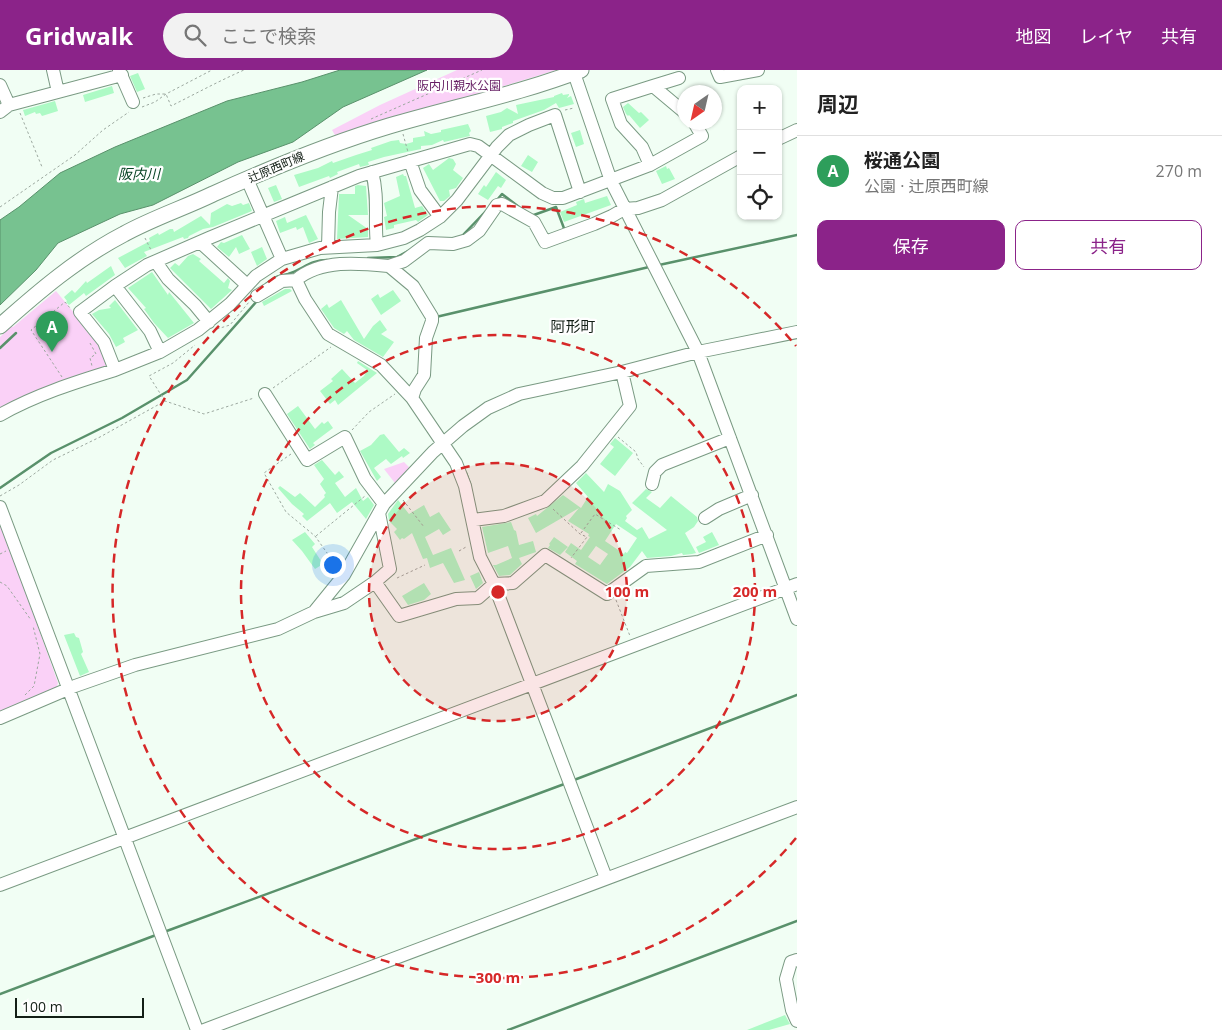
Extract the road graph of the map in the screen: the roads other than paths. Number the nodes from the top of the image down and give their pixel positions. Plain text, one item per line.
1 (52, 70) edge
2 (717, 70) edge
3 (758, 70) edge
4 (578, 71) edge
5 (121, 73) edge
6 (679, 78) dead end
7 (0, 85) edge
8 (653, 86) junction
9 (58, 92) junction
10 (137, 106) road end
11 (677, 106) edge
12 (8, 107) edge
13 (699, 130) edge
14 (797, 130) edge
15 (782, 136) edge
16 (491, 155) junction
17 (737, 158) edge
18 (410, 161) junction
19 (650, 165) junction
20 (372, 172) junction
21 (247, 179) junction
22 (610, 181) junction
23 (332, 187) junction
24 (580, 192) junction
25 (624, 209) junction
26 (263, 215) junction
27 (440, 217) junction
28 (200, 242) junction
29 (377, 245) junction
30 (328, 247) junction
31 (282, 259) junction
32 (156, 262) junction
33 (396, 263) junction
34 (296, 280) junction
35 (247, 285) junction
36 (114, 286) junction
37 (255, 298) road end
38 (0, 326) edge
39 (210, 327) junction
40 (797, 332) edge
41 (160, 352) junction
42 (698, 352) junction
43 (115, 370) junction
44 (622, 372) junction
45 (265, 394) road end
46 (412, 398) junction
47 (0, 415) edge
48 (730, 438) junction
49 (442, 444) junction
50 (653, 481) road end
51 (752, 495) junction
52 (0, 507) edge
53 (381, 509) junction
54 (706, 518) dead end
55 (473, 520) junction
56 (767, 535) junction
57 (375, 582) junction
58 (494, 584) junction
59 (791, 587) edge
60 (314, 612) junction
61 (797, 619) edge
62 (533, 684) junction
63 (68, 690) junction
64 (0, 718) edge
65 (797, 807) edge
66 (124, 838) junction
67 (606, 878) junction
68 (0, 885) edge
69 (797, 960) edge
70 (797, 1021) edge
71 (797, 1028) edge
72 (197, 1030) edge
73 (204, 1030) edge
74 (791, 1030) edge

1 - 9 street
2 - 3 street
4 - 21 main road, 辻原西町線
4 - 22 street
5 - 9 street
5 - 10 street
6 - 8 street
7 - 12 street
8 - 11 street
8 - 19 street
9 - 12 street
13 - 19 street
14 - 15 street
16 - 18 street
16 - 24 street
16 - 24 street
16 - 27 street
17 - 25 street
18 - 20 street
18 - 27 street
19 - 22 street
20 - 23 street
20 - 29 street
21 - 26 street
21 - 38 main road, 辻原西町線
22 - 24 street
22 - 25 street
23 - 26 street
23 - 30 street
25 - 33 street
25 - 42 street
26 - 28 street
26 - 31 street
27 - 29 street
28 - 32 street
28 - 35 street
29 - 30 street
30 - 31 street
31 - 35 street
32 - 36 street
32 - 39 street
33 - 34 street
33 - 46 street
34 - 37 street
34 - 46 street
35 - 39 street
36 - 41 street
36 - 43 street
39 - 41 street
40 - 42 street
41 - 43 street
42 - 44 street
42 - 48 street
43 - 47 street
44 - 49 street
44 - 55 street
45 - 53 street
46 - 49 street
48 - 50 street
48 - 51 street
49 - 53 street
49 - 55 street
51 - 54 street
51 - 56 street
52 - 63 street
53 - 57 street
53 - 60 street
55 - 58 street
56 - 58 street
56 - 59 street
57 - 58 street
57 - 60 street
58 - 62 street
59 - 61 street
59 - 62 street
60 - 63 street
62 - 66 street
62 - 67 street
63 - 64 street
63 - 66 street
65 - 67 street
66 - 68 street
66 - 72 street
67 - 73 street
69 - 70 street
71 - 74 street

